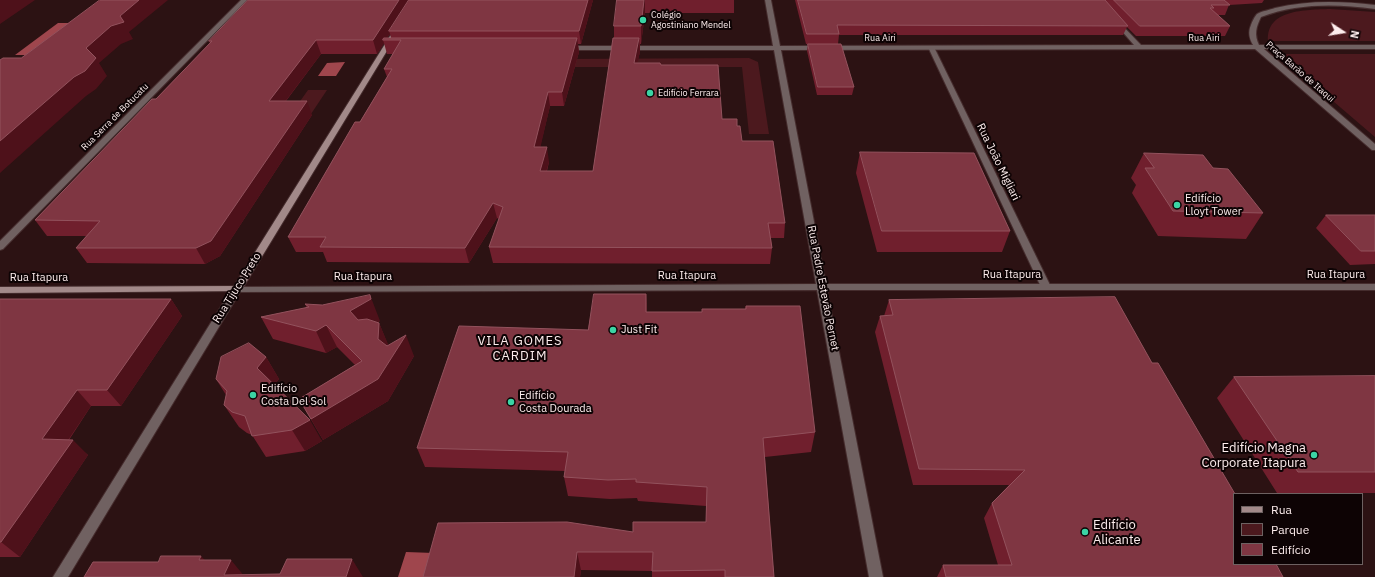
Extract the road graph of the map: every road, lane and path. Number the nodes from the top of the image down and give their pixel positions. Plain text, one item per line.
1 (244, 0) edge
2 (768, 0) edge
3 (1318, 2) edge
4 (1375, 7) edge
5 (1113, 18) edge
6 (398, 28) edge
7 (777, 47) junction
8 (931, 47) junction
9 (1139, 47) junction
10 (1257, 47) junction
11 (1375, 47) edge
12 (556, 48) edge
13 (1375, 148) edge
14 (0, 247) edge
15 (822, 287) junction
16 (1046, 287) junction
17 (1375, 288) edge
18 (237, 289) junction
19 (0, 290) edge
20 (60, 577) edge
21 (876, 577) edge

1 - 14 street, Rua Serra de Botucatu
2 - 7 street, Rua Padre Estevão Pernet
3 - 4 street, Praça Barão de Itaqui
3 - 10 street, Praça Barão de Itaqui
5 - 9 street
6 - 18 street, Rua Tijuco Preto
7 - 8 street, Rua Airi
7 - 12 street, Rua Airi
7 - 15 street, Rua Padre Estevão Pernet
8 - 9 street, Rua Airi
8 - 16 street, Rua João Migliari
9 - 10 street, Rua Airi
10 - 11 street, Rua Airi
10 - 13 street, Praça Barão de Itaqui
15 - 16 street, Rua Itapura
15 - 18 street, Rua Itapura
15 - 21 street, Rua Padre Estevão Pernet
16 - 17 street, Rua Itapura
18 - 19 street, Rua Itapura
18 - 20 street, Rua Tijuco Preto

